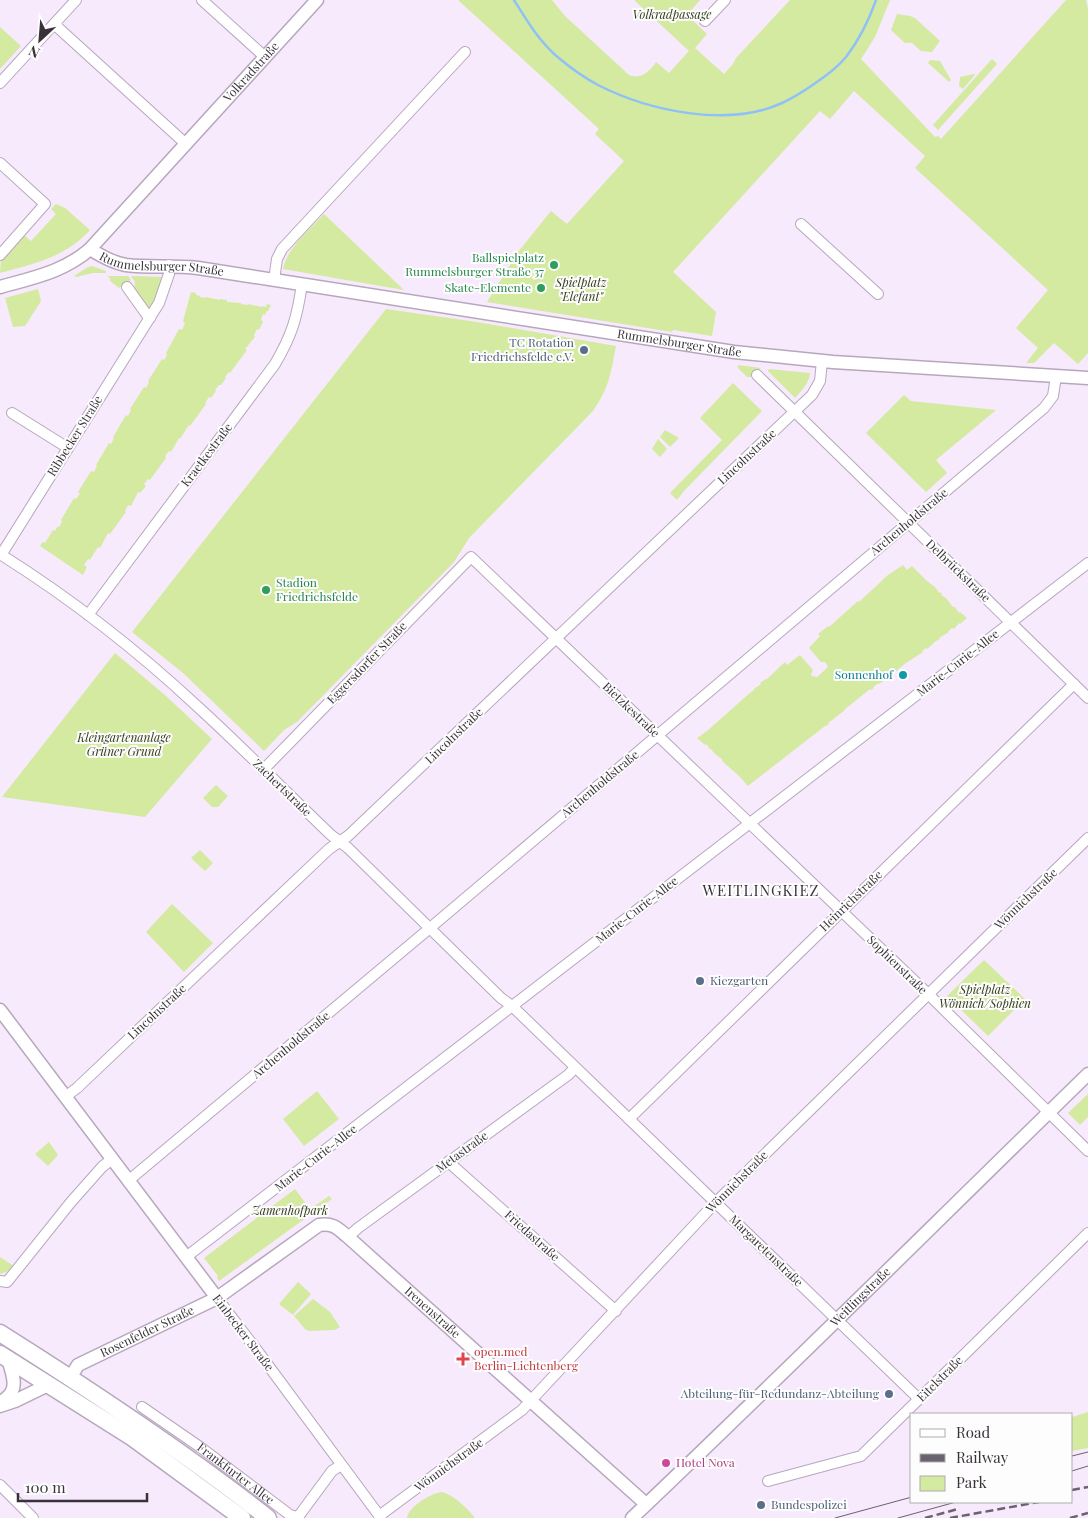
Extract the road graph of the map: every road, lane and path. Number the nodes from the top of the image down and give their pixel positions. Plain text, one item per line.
1 (76, 0) edge
2 (202, 0) edge
3 (317, 0) edge
4 (725, 0) edge
5 (706, 21) dead end
6 (54, 24) junction
7 (465, 52) dead end
8 (265, 57) junction
9 (1, 81) edge
10 (186, 144) junction
11 (0, 163) edge
12 (801, 224) dead end
13 (90, 249) junction
14 (0, 254) edge
15 (169, 266) junction
16 (274, 280) junction
17 (302, 284) junction
18 (0, 287) edge
19 (127, 287) dead end
20 (878, 294) dead end
21 (150, 318) junction
22 (822, 361) junction
23 (757, 375) dead end
24 (1056, 376) junction
25 (1088, 378) edge
26 (794, 412) junction
27 (12, 413) dead end
28 (68, 448) junction
29 (908, 523) junction
30 (0, 555) edge
31 (471, 556) joint
32 (1088, 564) edge
33 (88, 615) junction
34 (1010, 623) junction
35 (556, 638) junction
36 (1074, 684) junction
37 (1088, 698) edge
38 (658, 735) junction
39 (263, 770) junction
40 (750, 823) junction
41 (1088, 838) edge
42 (340, 842) junction
43 (792, 863) joint
44 (841, 911) junction
45 (430, 928) junction
46 (928, 994) junction
47 (512, 1006) junction
48 (0, 1010) edge
49 (547, 1041) joint
50 (575, 1068) junction
51 (1088, 1074) edge
52 (65, 1097) junction
53 (1049, 1112) junction
54 (629, 1118) junction
55 (1088, 1151) edge
56 (112, 1159) junction
57 (449, 1161) junction
58 (128, 1181) junction
59 (716, 1202) junction
60 (329, 1224) joint
61 (1088, 1233) edge
62 (348, 1237) junction
63 (186, 1257) junction
64 (3, 1282) edge
65 (217, 1298) junction
66 (616, 1311) junction
67 (838, 1320) junction
68 (0, 1334) edge
69 (4, 1356) edge
70 (70, 1378) junction
71 (50, 1384) junction
72 (920, 1399) junction
73 (531, 1401) junction
74 (0, 1405) edge
75 (142, 1407) dead end
76 (341, 1465) junction
77 (768, 1481) dead end
78 (0, 1485) edge
79 (646, 1504) junction
80 (377, 1515) edge
81 (33, 1518) edge
82 (242, 1518) edge
83 (268, 1518) edge
84 (632, 1518) edge

1 - 6 street
2 - 8 street
3 - 8 street, Volkradstraße
4 - 5 street
6 - 9 street
6 - 10 street
7 - 16 street
8 - 10 street, Volkradstraße
10 - 13 street, Volkradstraße
11 - 14 street
12 - 20 street
13 - 15 street, Rummelsburger Straße
13 - 18 street, Rummelsburger Straße
15 - 16 street, Rummelsburger Straße
15 - 21 street, Ribbecker Straße
16 - 17 street, Rummelsburger Straße
17 - 22 street, Rummelsburger Straße
17 - 33 street, Kraetkestraße
19 - 21 street
21 - 28 street, Ribbecker Straße
22 - 24 street, Rummelsburger Straße
22 - 26 street, Lincolnstraße
23 - 26 street, Delbrückstraße
24 - 25 street, Rummelsburger Straße
24 - 29 street, Archenholdstraße
26 - 29 street, Delbrückstraße
26 - 35 street, Lincolnstraße
27 - 28 street
28 - 30 street, Ribbecker Straße
29 - 34 street, Delbrückstraße
29 - 38 street, Archenholdstraße
30 - 33 street, Zachertstraße
31 - 35 street, Bietzkestraße
31 - 39 street, Eggersdorfer Straße
32 - 34 street, Marie-Curie-Allee
33 - 39 street, Zachertstraße
34 - 36 street, Delbrückstraße
34 - 40 street, Marie-Curie-Allee
35 - 38 street, Bietzkestraße
35 - 42 street, Lincolnstraße
36 - 37 street, Delbrückstraße
36 - 44 street, Heinrichstraße
38 - 40 street, Bietzkestraße
38 - 45 street, Archenholdstraße
39 - 42 street, Zachertstraße
40 - 43 street, Bietzkestraße
40 - 47 street, Marie-Curie-Allee
41 - 46 street, Wönnichstraße
42 - 45 street, Zachertstraße
42 - 52 street, Lincolnstraße
43 - 44 street, Sophienstraße
44 - 46 street, Sophienstraße
44 - 54 street, Heinrichstraße
45 - 47 street, Zachertstraße
45 - 58 street, Archenholdstraße
46 - 53 street, Sophienstraße
46 - 59 street, Wönnichstraße
47 - 49 street, Zachertstraße
47 - 63 street, Marie-Curie-Allee
48 - 52 street, Einbecker Straße
49 - 50 street, Margaretenstraße
50 - 54 street, Margaretenstraße
50 - 57 street, Metastraße
51 - 53 street, Weitlingstraße
52 - 56 street, Einbecker Straße
53 - 55 street, Sophienstraße
53 - 67 street, Weitlingstraße
54 - 59 street, Margaretenstraße
56 - 58 street, Einbecker Straße
56 - 64 street
57 - 62 street, Metastraße
57 - 66 street, Friedastraße
58 - 63 street, Einbecker Straße
59 - 66 street, Wönnichstraße
59 - 67 street, Margaretenstraße
60 - 62 street, Irenenstraße
60 - 65 street, Rosenfelder Straße
61 - 72 street, Eitelstraße
62 - 73 street, Irenenstraße
63 - 65 street, Einbecker Straße
65 - 70 street, Rosenfelder Straße
65 - 76 street, Einbecker Straße
66 - 73 street, Wönnichstraße
67 - 72 street, Margaretenstraße
67 - 79 street, Weitlingstraße
68 - 70 main road, Frankfurter Allee
69 - 71 main road
69 - 74 street
70 - 83 main road, Frankfurter Allee
71 - 74 street
71 - 82 main road
72 - 77 street, Eitelstraße
73 - 79 street, Irenenstraße
73 - 80 street, Wönnichstraße
75 - 76 street, Frankfurter Allee
76 - 80 street, Einbecker Straße
78 - 81 street
79 - 84 street, Weitlingstraße

